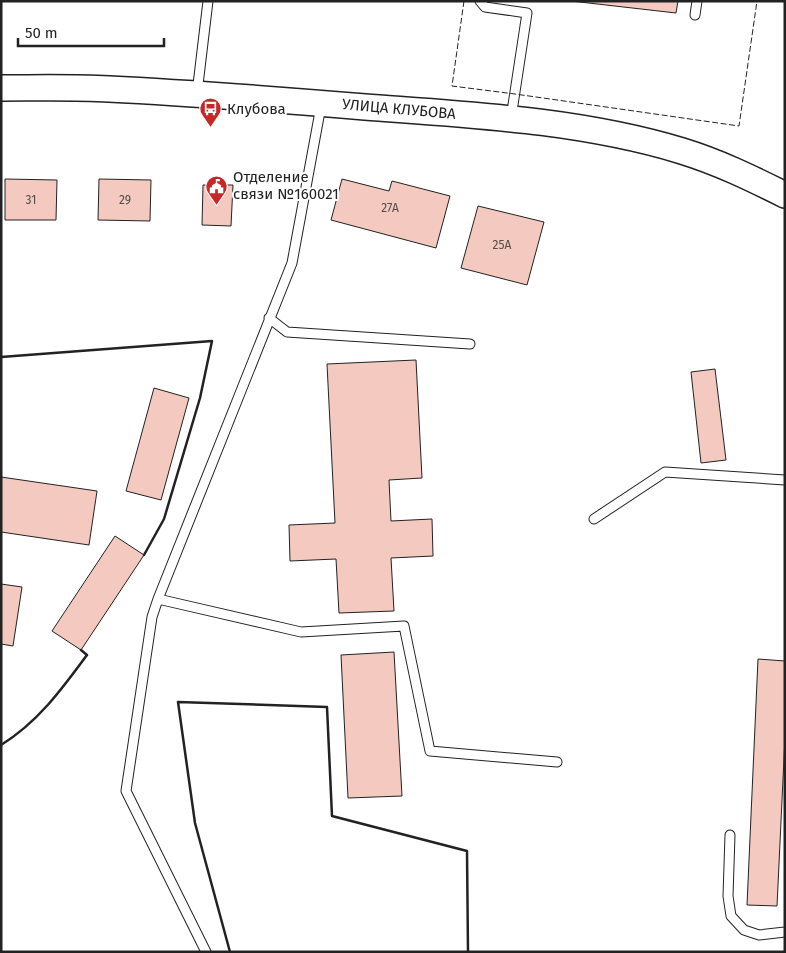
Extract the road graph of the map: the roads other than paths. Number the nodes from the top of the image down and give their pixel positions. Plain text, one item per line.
1 (208, 1) edge
2 (480, 1) edge
3 (697, 1) edge
4 (695, 15) dead end
5 (1, 88) edge
6 (197, 93) junction
7 (322, 103) junction
8 (511, 118) junction
9 (785, 195) edge
10 (270, 318) junction
11 (470, 344) dead end
12 (785, 480) edge
13 (594, 519) dead end
14 (158, 599) junction
15 (557, 762) dead end
16 (730, 835) dead end
17 (785, 932) edge
18 (206, 952) edge

1 - 6 lane
2 - 8 lane
3 - 4 lane
5 - 6 main road, УЛИЦА КЛУБОВА
6 - 7 main road, УЛИЦА КЛУБОВА
7 - 8 main road, УЛИЦА КЛУБОВА
7 - 10 lane
8 - 9 main road, УЛИЦА КЛУБОВА
10 - 11 lane
10 - 14 lane
12 - 13 lane
14 - 15 lane
14 - 18 lane
16 - 17 lane

